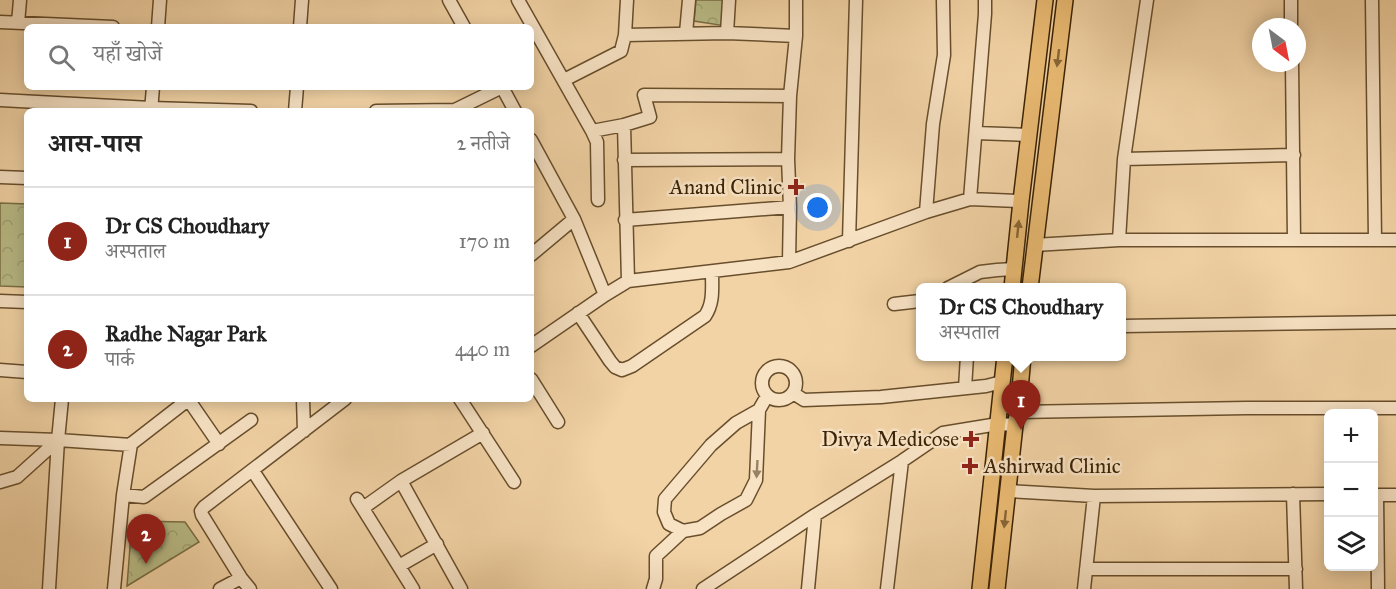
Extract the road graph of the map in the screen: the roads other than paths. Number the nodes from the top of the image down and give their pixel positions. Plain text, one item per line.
1 (20, 0) edge
2 (160, 0) edge
3 (302, 0) edge
4 (449, 0) edge
5 (518, 0) edge
6 (627, 0) edge
7 (689, 0) edge
8 (729, 0) edge
9 (796, 0) edge
10 (856, 0) edge
11 (943, 0) edge
12 (985, 0) edge
13 (1045, 0) edge
14 (1065, 0) edge
15 (1147, 0) edge
16 (1291, 0) edge
17 (1372, 0) edge
18 (1291, 18) edge
19 (0, 22) edge
20 (18, 23) junction
21 (42, 24) edge
22 (158, 24) edge
23 (300, 24) edge
24 (462, 24) edge
25 (532, 24) edge
26 (534, 28) edge
27 (686, 33) junction
28 (727, 33) junction
29 (625, 34) junction
30 (796, 36) junction
31 (1292, 72) edge
32 (564, 80) junction
33 (153, 90) edge
34 (297, 90) edge
35 (496, 90) edge
36 (504, 90) edge
37 (790, 96) junction
38 (0, 100) edge
39 (121, 108) edge
40 (151, 108) edge
41 (295, 108) edge
42 (459, 108) edge
43 (513, 108) edge
44 (624, 126) junction
45 (592, 131) junction
46 (976, 133) junction
47 (1029, 135) junction
48 (534, 146) edge
49 (1294, 155) junction
50 (788, 159) junction
51 (1124, 159) junction
52 (624, 160) junction
53 (0, 177) edge
54 (24, 178) edge
55 (970, 199) junction
56 (598, 200) dead end
57 (1020, 201) junction
58 (790, 207) junction
59 (926, 212) junction
60 (574, 219) junction
61 (625, 220) junction
62 (1119, 240) junction
63 (1294, 240) junction
64 (1376, 240) junction
65 (1396, 240) edge
66 (849, 241) junction
67 (1034, 246) junction
68 (534, 252) edge
69 (789, 262) junction
70 (1014, 269) junction
71 (712, 272) junction
72 (628, 281) junction
73 (958, 283) edge
74 (1013, 283) edge
75 (1030, 283) edge
76 (605, 295) junction
77 (0, 301) edge
78 (24, 302) edge
79 (916, 302) edge
80 (894, 304) dead end
81 (578, 313) junction
82 (1396, 322) edge
83 (1126, 326) edge
84 (534, 343) edge
85 (967, 361) edge
86 (1005, 361) edge
87 (1023, 361) edge
88 (0, 370) edge
89 (24, 372) edge
90 (1002, 382) junction
91 (534, 384) edge
92 (965, 388) junction
93 (793, 393) junction
94 (767, 396) junction
95 (62, 402) edge
96 (185, 402) edge
97 (191, 402) edge
98 (303, 402) edge
99 (341, 402) edge
100 (462, 402) edge
101 (1000, 403) junction
102 (1396, 408) edge
103 (759, 410) junction
104 (1017, 419) junction
105 (251, 420) dead end
106 (558, 423) dead end
107 (998, 424) junction
108 (304, 431) junction
109 (483, 433) junction
110 (0, 438) edge
111 (58, 440) junction
112 (219, 444) junction
113 (131, 445) junction
114 (902, 461) junction
115 (253, 471) junction
116 (401, 481) junction
117 (0, 482) edge
118 (514, 482) dead end
119 (1008, 491) junction
120 (1293, 494) junction
121 (1324, 494) edge
122 (123, 495) junction
123 (1378, 495) edge
124 (1396, 495) edge
125 (1094, 496) junction
126 (815, 515) junction
127 (1376, 517) edge
128 (683, 531) junction
129 (436, 544) junction
130 (399, 566) junction
131 (1086, 569) junction
132 (1296, 569) junction
133 (241, 578) junction
134 (49, 589) edge
135 (114, 589) edge
136 (220, 589) edge
137 (250, 589) edge
138 (331, 589) edge
139 (413, 589) edge
140 (461, 589) edge
141 (653, 589) edge
142 (703, 589) edge
143 (808, 589) edge
144 (887, 589) edge
145 (980, 589) edge
146 (997, 589) edge
147 (1084, 589) edge
148 (1296, 589) edge
149 (1378, 589) edge

1 - 20 street
2 - 22 street
3 - 23 street
4 - 24 street
5 - 25 street
6 - 29 street
7 - 27 street
8 - 28 street
9 - 30 street
10 - 66 street
11 - 59 street
12 - 46 street
13 - 47 main road
14 -> 67 main road
15 - 51 street
16 - 18 street
17 - 64 street
19 - 20 street
20 - 21 street
26 - 32 street
27 - 28 street
27 - 29 street
28 - 30 street
29 - 32 street
30 - 37 street
31 - 49 street
32 - 45 street
33 - 40 street
34 - 41 street
35 - 42 street
36 - 43 street
37 - 44 street
37 - 50 street
38 - 39 street
44 - 45 street
44 - 52 street
45 - 56 street
46 - 47 street
46 - 55 street
47 - 57 main road
48 - 60 street
49 - 51 street
49 - 63 street
50 - 52 street
50 - 58 street
51 - 62 street
52 - 61 street
53 - 54 street
55 - 57 street
55 - 59 street
70 -> 57 main road
58 - 61 street
58 - 69 street
59 - 66 street
60 - 68 street
60 - 76 street
61 - 72 street
62 - 63 street
62 - 67 street
63 - 64 street
64 - 65 street
66 - 69 street
67 - 75 main road
69 - 71 street
70 - 73 street
70 - 74 main road
71 - 72 street
71 - 81 street
72 - 76 street
76 - 81 street
77 - 78 street
79 - 80 street
81 - 84 street
82 - 83 street
85 - 92 street
86 - 90 main road
87 - 104 main road
88 - 89 street
90 - 92 street
90 - 101 main road
91 - 106 street
92 - 93 street
93 - 94 street
93 - 94 street
94 - 103 street
95 - 111 street
96 - 113 street
97 - 112 street
98 - 108 street
99 - 108 street
100 - 109 street
101 - 104 street
101 - 107 main road
102 - 104 street
103 -> 128 street
103 - 128 street
104 - 107 street
104 - 119 main road
105 - 112 street
107 - 114 street
107 - 145 main road
108 - 115 street
109 - 116 street
109 - 118 street
110 - 111 street
111 - 113 street
111 - 117 street
111 - 134 street
112 - 122 street
113 - 122 street
114 - 126 street
114 - 144 street
115 - 133 street
115 - 138 street
116 - 129 street
116 - 130 street
119 - 125 street
119 -> 146 main road
120 - 121 street
120 - 125 street
120 - 132 street
122 - 135 street
123 - 124 street
125 - 131 street
126 - 142 street
126 - 143 street
127 - 149 street
128 - 141 street
129 - 130 street
129 - 140 street
130 - 139 street
131 - 132 street
131 - 147 street
132 - 148 street
133 - 136 street
133 - 137 street

